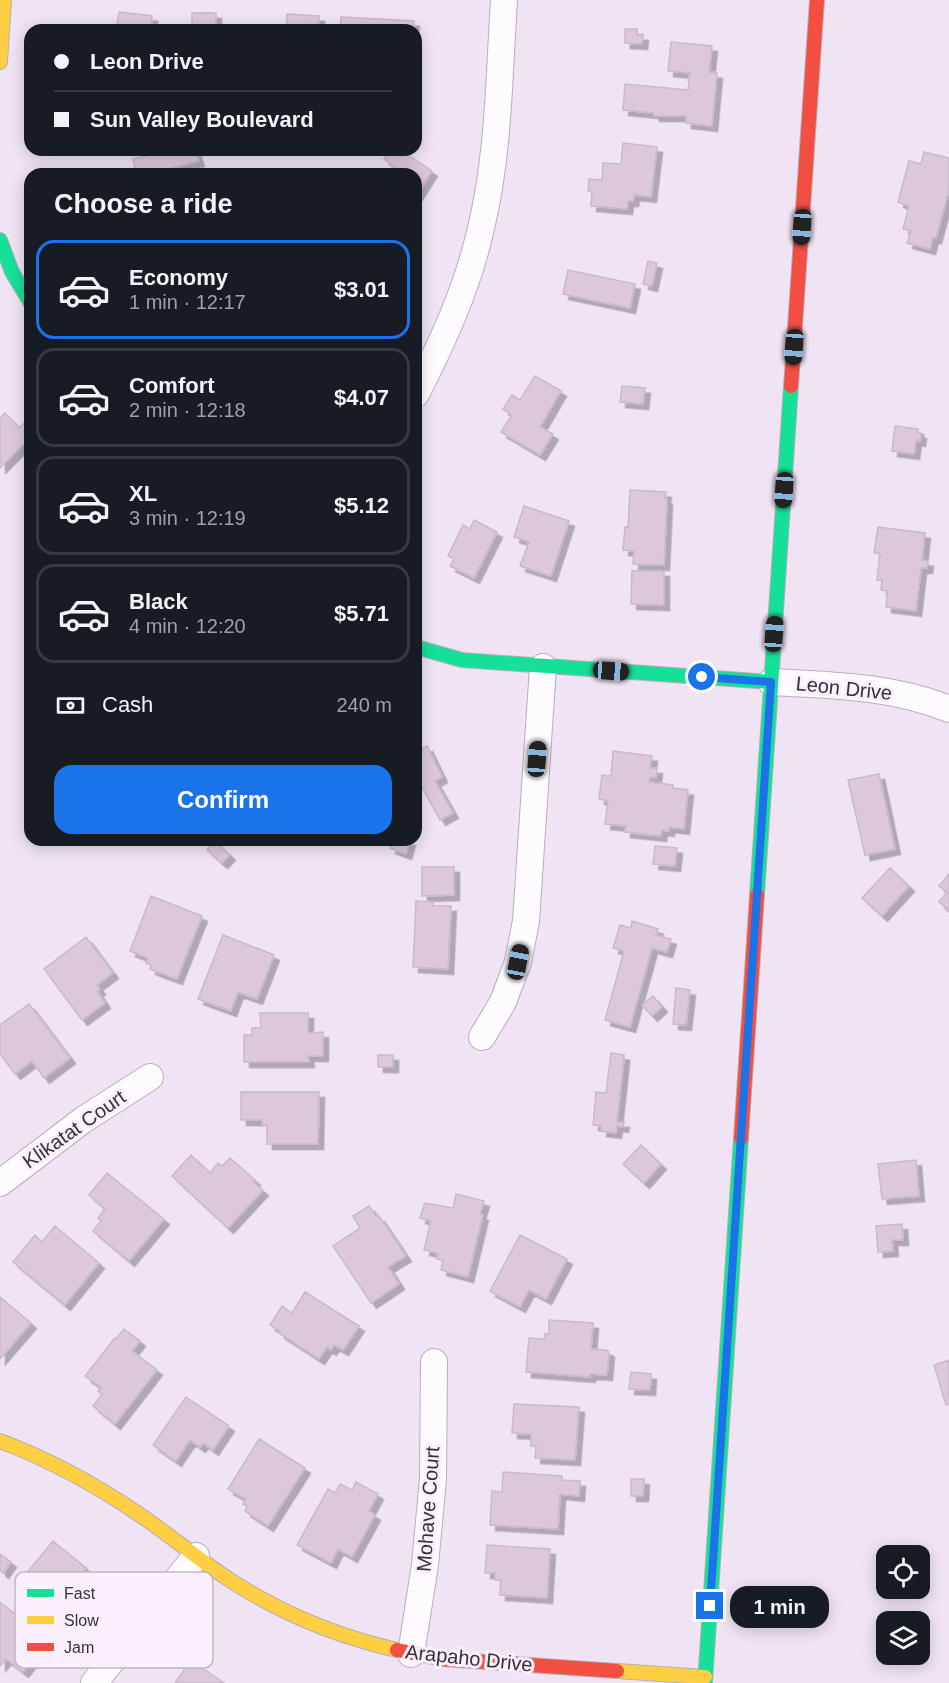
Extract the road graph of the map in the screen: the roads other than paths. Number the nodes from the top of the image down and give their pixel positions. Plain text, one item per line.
1 (4, 0) edge
2 (504, 0) edge
3 (817, 0) edge
4 (0, 62) edge
5 (0, 240) edge
6 (24, 294) edge
7 (422, 382) edge
8 (422, 649) edge
9 (543, 667) junction
10 (771, 682) junction
11 (949, 710) edge
12 (483, 1037) dead end
13 (150, 1077) dead end
14 (0, 1183) edge
15 (434, 1362) dead end
16 (0, 1441) edge
17 (196, 1556) junction
18 (183, 1572) edge
19 (411, 1654) junction
20 (106, 1668) edge
21 (705, 1680) edge
22 (94, 1683) edge

1 - 4 main road
2 - 7 street
3 - 10 main road
5 - 6 main road
8 - 9 main road, Leon Drive
9 - 10 main road, Leon Drive
9 - 12 street
10 - 11 street, Leon Drive
10 - 21 main road
13 - 14 street, Klikatat Court
15 - 19 street, Mohave Court
16 - 17 main road, Arapaho Drive
17 - 18 street
17 - 19 main road, Arapaho Drive
19 - 21 main road, Arapaho Drive
20 - 22 street

